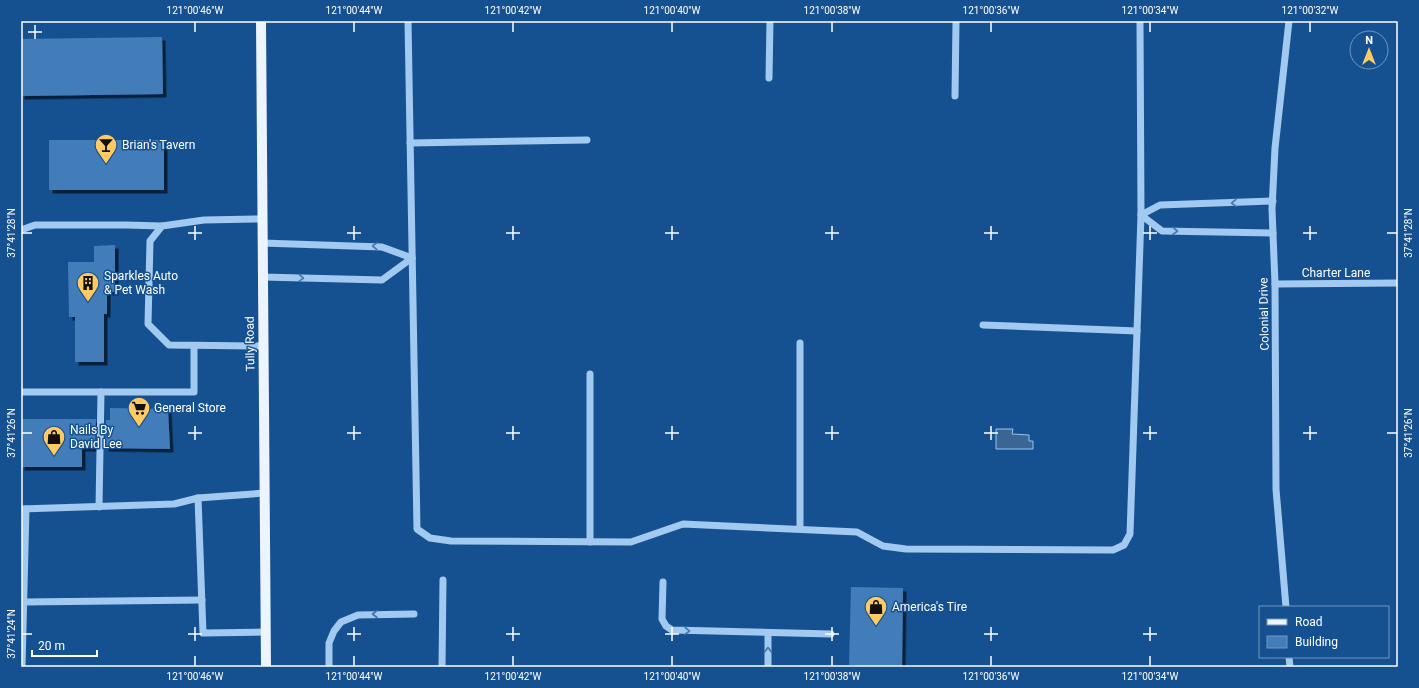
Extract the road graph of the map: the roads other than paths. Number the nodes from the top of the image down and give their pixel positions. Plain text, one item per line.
1 (261, 21) edge
2 (408, 21) edge
3 (770, 21) edge
4 (956, 21) edge
5 (1140, 21) edge
6 (1289, 21) edge
7 (769, 78) dead end
8 (956, 96) dead end
9 (587, 140) dead end
10 (410, 143) junction
11 (1273, 202) junction
12 (1141, 215) junction
13 (261, 219) junction
14 (162, 226) junction
15 (21, 230) edge
16 (1273, 233) junction
17 (262, 243) junction
18 (412, 258) junction
19 (262, 277) junction
20 (1398, 283) edge
21 (1275, 284) junction
22 (983, 325) dead end
23 (1137, 331) junction
24 (800, 343) dead end
25 (194, 346) junction
26 (264, 346) junction
27 (590, 374) dead end
28 (21, 392) edge
29 (101, 392) junction
30 (264, 493) junction
31 (198, 498) junction
32 (99, 507) junction
33 (24, 509) edge
34 (800, 529) junction
35 (590, 542) junction
36 (443, 580) dead end
37 (663, 582) dead end
38 (202, 600) junction
39 (24, 602) junction
40 (1286, 606) edge
41 (414, 614) dead end
42 (266, 632) junction
43 (768, 633) junction
44 (831, 634) dead end
45 (22, 667) edge
46 (266, 667) edge
47 (329, 667) edge
48 (442, 667) edge
49 (768, 667) edge

1 - 13 main road, Tully Road
2 - 10 street
3 - 7 street
4 - 8 street
5 - 12 street
6 - 11 street, Colonial Drive
9 - 10 street
10 - 18 street
11 -> 12 street
11 - 16 street, Colonial Drive
12 -> 16 street
12 - 23 street
13 - 14 street
13 - 17 main road, Tully Road
14 - 15 street
14 - 25 street
16 - 21 street, Colonial Drive
18 -> 17 street
17 - 19 main road, Tully Road
19 -> 18 street
18 - 35 street
19 - 26 main road, Tully Road
20 - 21 street, Charter Lane
21 - 40 street, Colonial Drive
22 - 23 street
23 - 34 street
24 - 34 street
25 - 26 street
25 - 29 street
26 - 30 main road, Tully Road
27 - 35 street
28 - 29 street
29 - 32 street
30 - 31 street
30 - 42 main road, Tully Road
31 - 32 street
31 - 38 street
32 - 33 street
33 - 39 street
34 - 35 street
36 - 48 street
37 -> 43 street
38 - 39 street
38 - 42 street
39 - 45 street
41 -> 47 street
42 - 46 main road, Tully Road
43 - 44 street
49 -> 43 street

